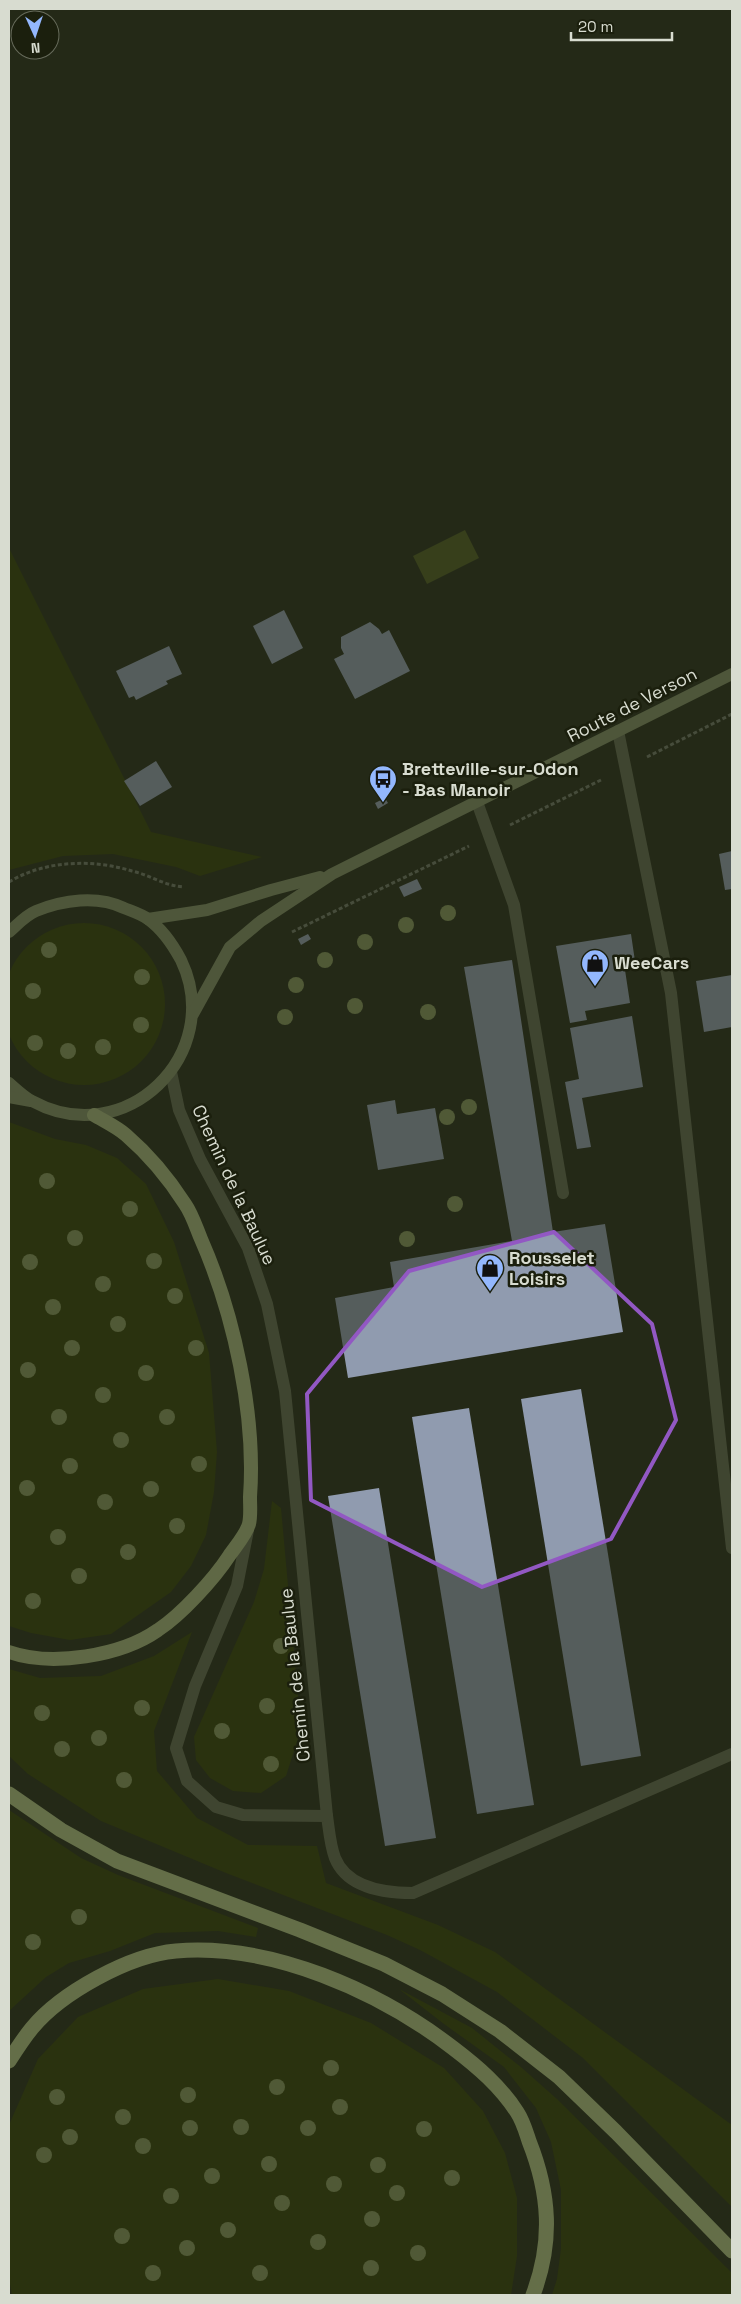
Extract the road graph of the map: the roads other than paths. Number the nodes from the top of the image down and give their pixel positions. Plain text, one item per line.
1 (732, 674) edge
2 (618, 731) junction
3 (478, 802) junction
4 (332, 874) junction
5 (148, 919) junction
6 (9, 932) edge
7 (193, 1014) junction
8 (171, 1072) junction
9 (9, 1082) edge
10 (9, 1097) edge
11 (32, 1101) junction
12 (94, 1115) junction
13 (563, 1193) dead end
14 (249, 1525) junction
15 (732, 1548) edge
16 (9, 1652) edge
17 (732, 1754) edge
18 (9, 1794) edge
19 (326, 1816) junction
20 (9, 2061) edge
21 (732, 2252) edge
22 (533, 2295) edge

1 - 2 main road, Route de Verson
2 - 3 main road, Route de Verson
2 - 15 street
3 - 4 main road, Route de Verson
3 - 13 street
4 - 5 main road, Route de Verson
4 - 7 main road, Route de Verson
5 - 6 main road
5 - 7 main road
7 - 8 main road
8 - 12 main road
8 - 19 street, Chemin de la Baulue
9 - 11 main road
10 - 11 main road
11 - 12 main road
12 - 14 highway
14 - 16 highway
14 - 19 street
17 - 19 street, Chemin de la Baulue
18 - 21 highway
20 - 22 highway

